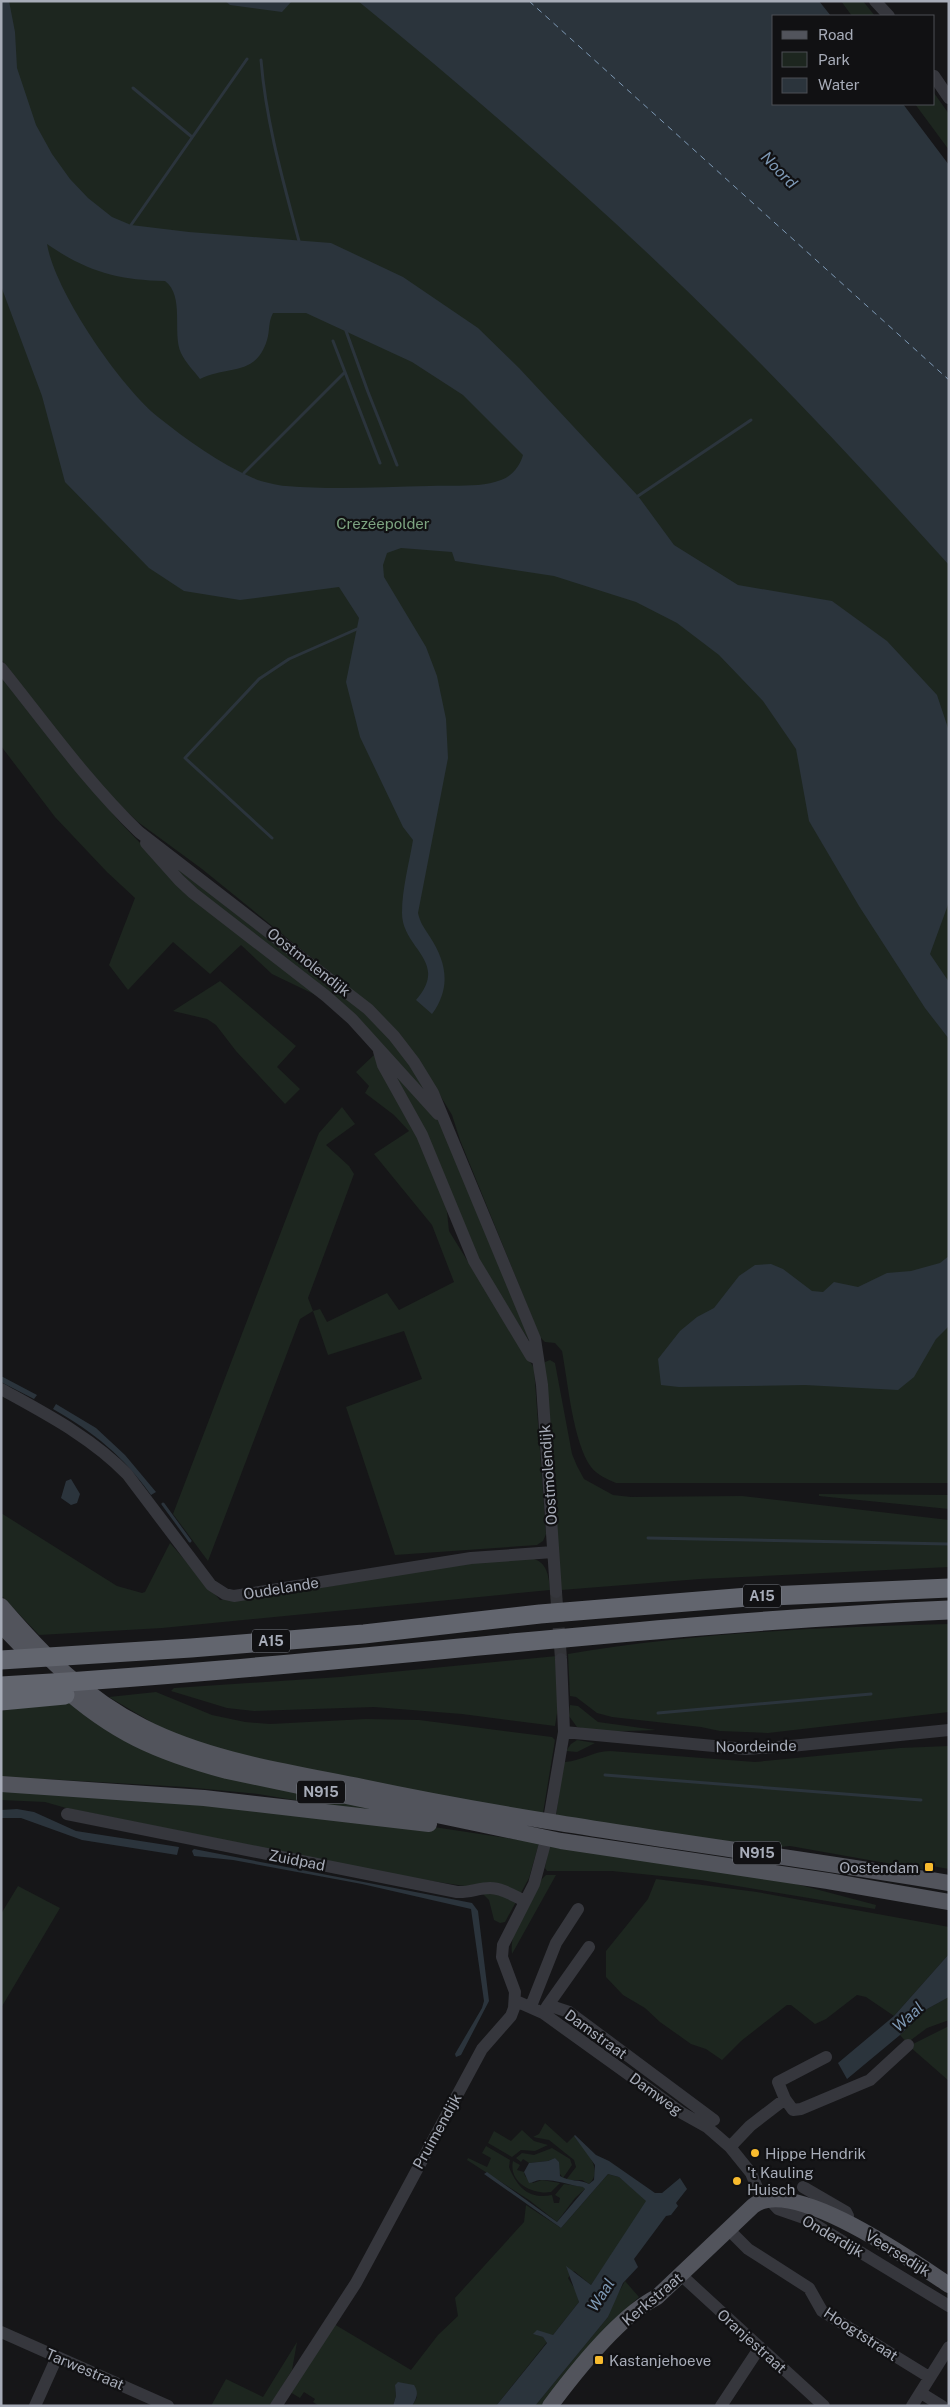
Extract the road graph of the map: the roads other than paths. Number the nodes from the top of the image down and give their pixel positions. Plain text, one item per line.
1 (875, 1) edge
2 (888, 15) edge
3 (935, 77) edge
4 (949, 98) edge
5 (1, 668) edge
6 (140, 832) junction
7 (378, 1047) junction
8 (446, 1122) junction
9 (538, 1359) junction
10 (1, 1389) edge
11 (553, 1552) junction
12 (949, 1588) edge
13 (556, 1592) tunnel mouth
14 (1, 1606) edge
15 (949, 1610) edge
16 (1, 1625) edge
17 (561, 1659) tunnel mouth
18 (1, 1660) edge
19 (166, 1674) junction
20 (1, 1686) edge
21 (1, 1701) edge
22 (949, 1730) edge
23 (564, 1732) junction
24 (1, 1784) edge
25 (67, 1814) dead end
26 (550, 1814) dead end
27 (531, 1828) junction
28 (563, 1833) junction
29 (544, 1847) dead end
30 (949, 1883) edge
31 (525, 1901) junction
32 (949, 1902) edge
33 (578, 1909) dead end
34 (589, 1947) dead end
35 (516, 2001) junction
36 (531, 2006) junction
37 (546, 2009) junction
38 (908, 2045) dead end
39 (826, 2057) dead end
40 (785, 2099) junction
41 (714, 2120) dead end
42 (730, 2147) junction
43 (804, 2187) dead end
44 (766, 2200) junction
45 (846, 2222) junction
46 (729, 2230) junction
47 (681, 2275) junction
48 (949, 2286) edge
49 (949, 2306) edge
50 (1, 2332) edge
51 (949, 2346) edge
52 (760, 2347) junction
53 (57, 2357) junction
54 (929, 2377) junction
55 (921, 2393) junction
56 (35, 2406) edge
57 (168, 2406) edge
58 (276, 2406) edge
59 (550, 2406) edge
60 (721, 2406) edge
61 (824, 2406) edge
62 (912, 2406) edge
63 (942, 2406) edge

1 - 2 street
3 - 4 street
5 - 6 street, Oostmolendijk
6 - 7 street, Oostmolendijk
6 - 8 street, Oostmolendijk
7 - 8 street, Oostmolendijk
7 - 9 street, Oostmolendijk
8 - 9 street, Oostmolendijk
9 - 11 street, Oostmolendijk
10 - 11 street, Oudelande
11 - 13 street, Oostmolendijk
12 - 18 highway, A15
14 - 27 main road, N915
15 - 19 highway, A15
16 - 27 main road, N915
17 - 23 street
19 - 20 highway, A15
19 - 21 highway, A15
22 - 23 street, Noordeinde
23 - 26 street
24 - 27 main road, N915
25 - 31 street, Zuidpad
27 - 28 main road, N915
28 - 30 main road, N915
28 - 32 main road, N915
29 - 31 street
31 - 35 street
33 - 36 street
34 - 37 street, Damstraat
35 - 36 street, Damweg
35 - 58 street, Pruimendijk
36 - 37 street, Damweg
37 - 41 street, Damstraat
37 - 42 street, Damweg
38 - 40 street
39 - 40 street
40 - 42 street
42 - 44 street, Damweg
43 - 45 street, Veersedijk
44 - 45 main road, Veersedijk
44 - 46 main road, Kerkstraat
44 - 49 street, Onderdijk
45 - 48 main road, Veersedijk
46 - 47 main road, Kerkstraat
46 - 54 street, Hoogtstraat
47 - 52 street, Oranjestraat
47 - 59 main road, Kerkstraat
50 - 53 street, Tarwestraat
51 - 54 street
52 - 60 street
52 - 61 street, Oranjestraat
53 - 56 street
53 - 57 street, Tarwestraat
54 - 55 street
55 - 62 street
55 - 63 street

